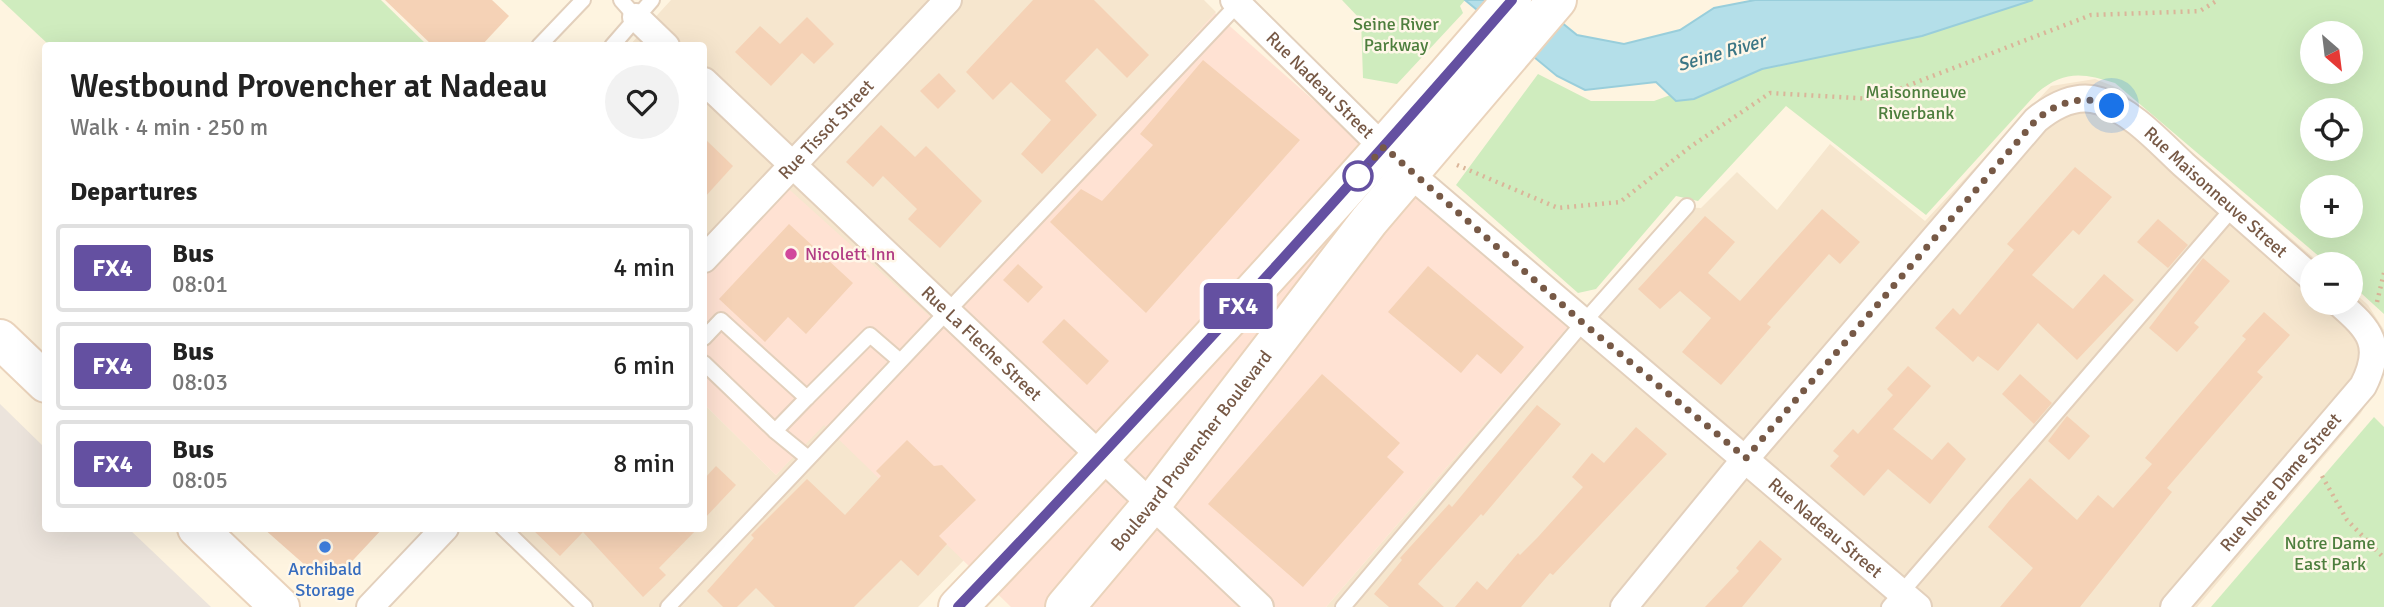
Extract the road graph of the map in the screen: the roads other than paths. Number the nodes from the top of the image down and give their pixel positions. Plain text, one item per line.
1 (583, 0) edge
2 (948, 0) edge
3 (1511, 0) edge
4 (1557, 0) edge
5 (1236, 2) edge
6 (636, 6) edge
7 (543, 42) edge
8 (614, 42) edge
9 (663, 42) edge
10 (707, 84) edge
11 (1444, 105) junction
12 (1396, 160) junction
13 (792, 164) junction
14 (1687, 206) dead end
15 (2232, 208) junction
16 (707, 256) edge
17 (2300, 268) edge
18 (946, 310) junction
19 (2353, 315) edge
20 (1583, 323) junction
21 (707, 335) edge
22 (0, 340) edge
23 (899, 360) junction
24 (707, 366) edge
25 (42, 379) edge
26 (807, 398) junction
27 (775, 431) junction
28 (1101, 457) junction
29 (808, 458) junction
30 (1746, 458) junction
31 (1151, 505) junction
32 (201, 532) edge
33 (441, 532) edge
34 (507, 532) edge
35 (1903, 602) edge
36 (280, 607) edge
37 (370, 607) edge
38 (585, 607) edge
39 (668, 607) edge
40 (958, 607) edge
41 (1065, 607) edge
42 (1260, 607) edge
43 (1343, 607) edge
44 (1624, 607) edge
45 (2174, 607) edge

1 - 7 lane
2 - 13 street, Rue Tissot Street
3 - 11 main road, Boulevard Provencher Boulevard
4 - 11 main road, Boulevard Provencher Boulevard
5 - 12 street, Rue Nadeau Street
5 - 18 lane
6 - 8 lane
6 - 9 street
10 - 13 street, Rue La Fleche Street
11 - 12 main road, Boulevard Provencher Boulevard
12 - 20 street, Rue Nadeau Street
12 - 28 main road, Boulevard Provencher Boulevard
12 - 31 main road, Boulevard Provencher Boulevard
13 - 16 street, Rue Tissot Street
13 - 18 street, Rue La Fleche Street
14 - 20 lane
15 - 17 street, Rue Maisonneuve Street
15 - 30 street, Rue Maisonneuve Street
15 - 35 lane
18 - 23 lane
18 - 28 street, Rue La Fleche Street
19 - 45 street, Rue Notre Dame Street
20 - 30 street, Rue Nadeau Street
20 - 43 lane
21 - 26 lane
22 - 25 main road
23 - 26 lane
23 - 29 lane
24 - 27 lane
26 - 27 lane
27 - 29 lane
28 - 31 street, Rue La Fleche Street
28 - 40 main road, Boulevard Provencher Boulevard
29 - 39 lane
30 - 35 street, Rue Nadeau Street
30 - 44 street
31 - 41 main road, Boulevard Provencher Boulevard
31 - 42 street, Rue La Fleche Street
32 - 36 main road
33 - 37 street
34 - 38 lane

